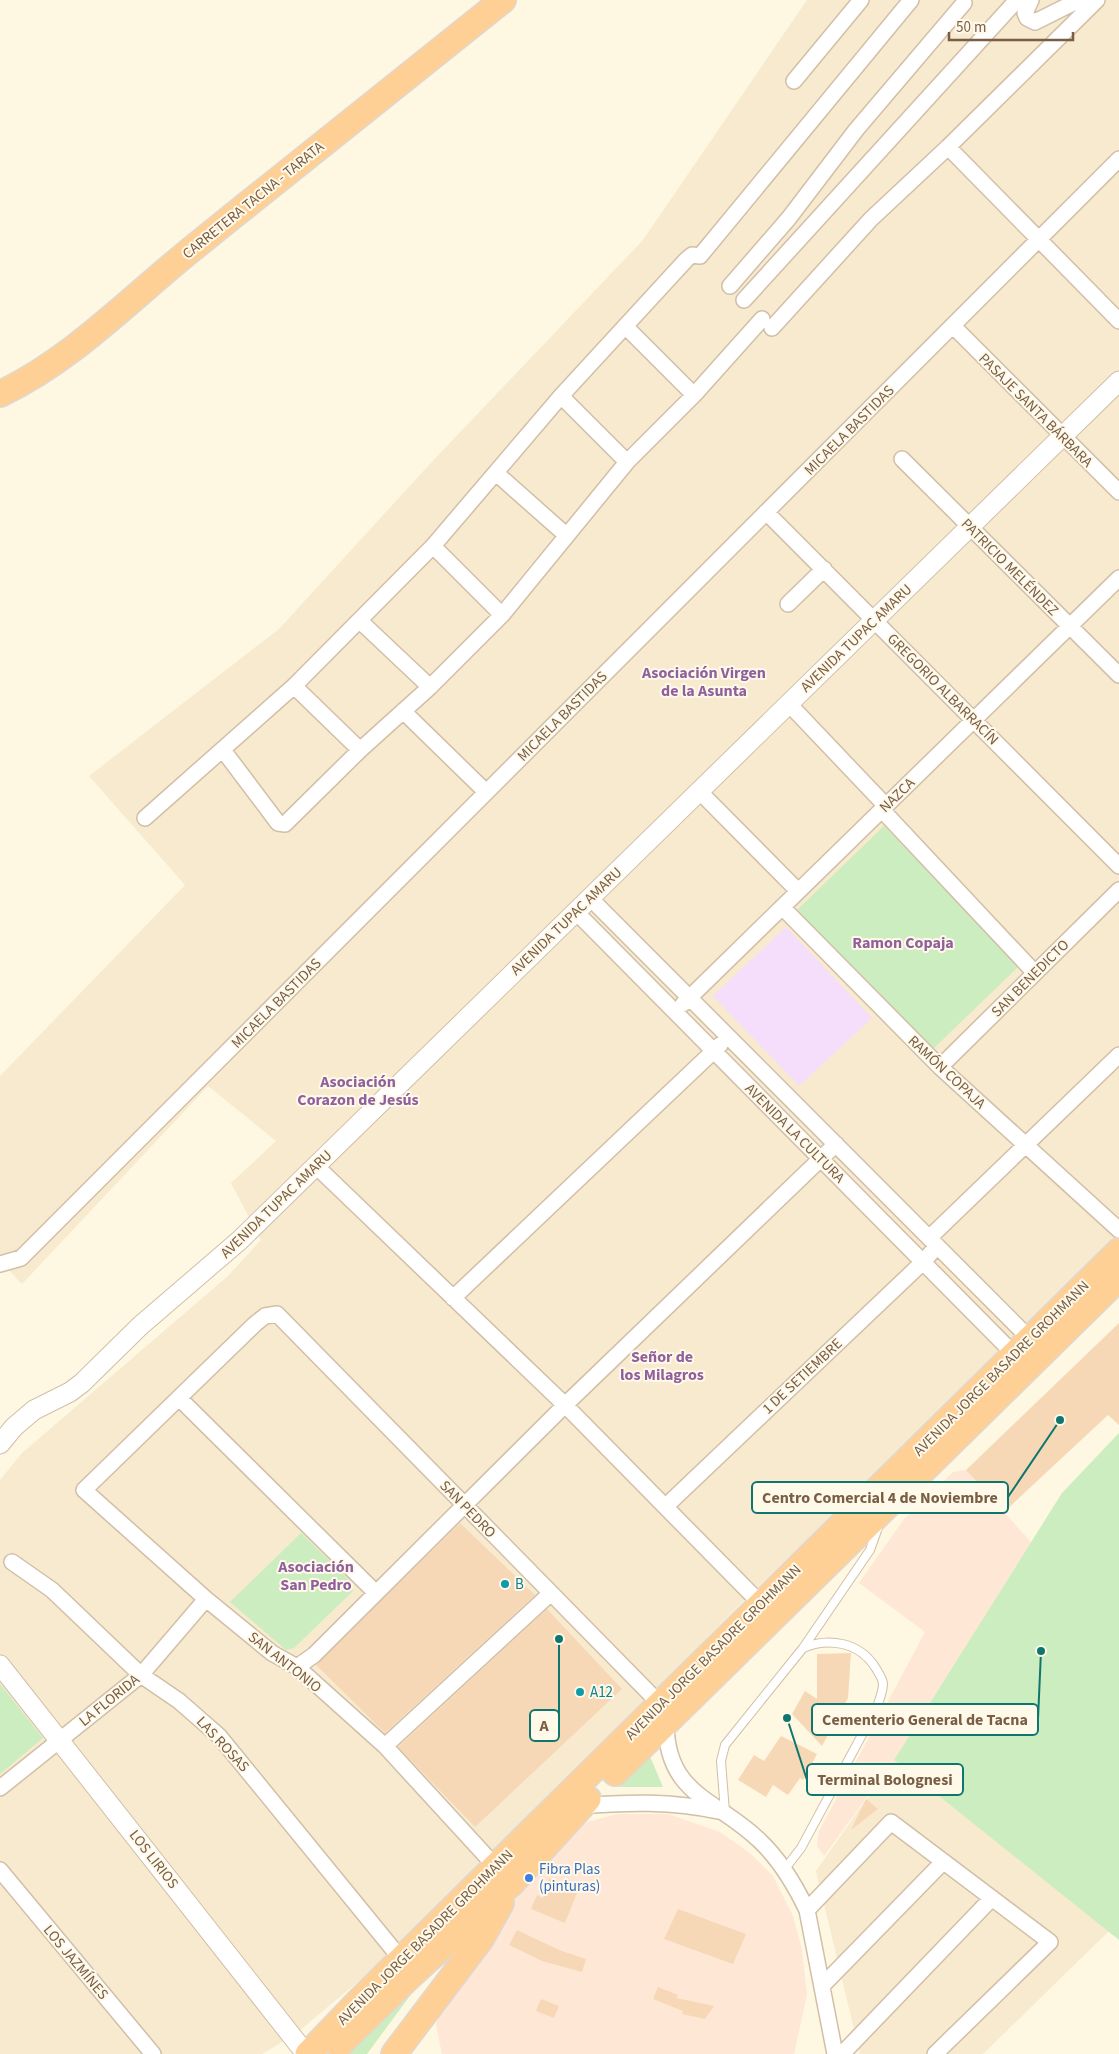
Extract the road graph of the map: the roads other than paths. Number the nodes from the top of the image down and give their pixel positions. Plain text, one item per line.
1 (503, 0) edge
2 (861, 0) edge
3 (911, 0) edge
4 (1017, 0) edge
5 (1031, 0) edge
6 (1078, 0) edge
7 (1097, 0) edge
8 (964, 3) dead end
9 (794, 81) dead end
10 (948, 147) junction
11 (1119, 159) edge
12 (1038, 239) junction
13 (730, 286) dead end
14 (744, 300) dead end
15 (1119, 322) edge
16 (953, 326) junction
17 (626, 327) junction
18 (1119, 381) edge
19 (0, 394) edge
20 (694, 395) junction
21 (561, 396) junction
22 (1063, 436) junction
23 (902, 459) dead end
24 (627, 462) junction
25 (496, 473) junction
26 (1119, 492) edge
27 (766, 512) junction
28 (970, 527) junction
29 (566, 535) junction
30 (433, 546) junction
31 (824, 569) junction
32 (1119, 578) edge
33 (788, 604) dead end
34 (502, 615) junction
35 (360, 620) junction
36 (874, 620) junction
37 (1070, 626) junction
38 (1119, 675) edge
39 (294, 686) junction
40 (430, 687) junction
41 (789, 704) junction
42 (403, 711) junction
43 (974, 720) junction
44 (223, 750) junction
45 (360, 750) junction
46 (486, 792) junction
47 (699, 792) junction
48 (884, 808) junction
49 (146, 818) dead end
50 (1119, 866) edge
51 (1119, 890) edge
52 (798, 891) junction
53 (590, 898) junction
54 (782, 907) junction
55 (576, 912) junction
56 (1035, 973) junction
57 (690, 997) junction
58 (674, 1012) junction
59 (729, 1037) junction
60 (714, 1051) junction
61 (1119, 1055) edge
62 (940, 1067) junction
63 (836, 1144) junction
64 (1026, 1144) junction
65 (820, 1159) junction
66 (316, 1166) junction
67 (1119, 1230) edge
68 (933, 1242) junction
69 (1119, 1251) edge
70 (923, 1262) junction
71 (0, 1264) edge
72 (1119, 1278) edge
73 (453, 1298) junction
74 (1022, 1347) junction
75 (180, 1399) junction
76 (565, 1405) junction
77 (0, 1444) edge
78 (464, 1505) junction
79 (666, 1506) junction
80 (887, 1507) junction
81 (12, 1562) dead end
82 (376, 1593) junction
83 (551, 1593) junction
84 (206, 1599) junction
85 (761, 1604) junction
86 (802, 1648) junction
87 (0, 1665) edge
88 (297, 1667) junction
89 (141, 1675) junction
90 (663, 1714) junction
91 (60, 1739) junction
92 (385, 1746) junction
93 (0, 1788) edge
94 (580, 1806) junction
95 (725, 1812) junction
96 (943, 1862) junction
97 (0, 1870) edge
98 (784, 1870) junction
99 (504, 1876) junction
100 (992, 1898) junction
101 (807, 1910) junction
102 (401, 1959) junction
103 (822, 1986) junction
104 (153, 2054) edge
105 (307, 2054) edge
106 (330, 2054) edge
107 (394, 2054) edge
108 (835, 2054) edge
109 (842, 2054) edge
110 (935, 2054) edge

1 - 19 highway, CARRETERA TACNA - TARATA
2 - 9 street
3 - 17 street
4 - 14 street
5 - 6 street
7 - 10 street
8 - 13 street
10 - 12 street
10 - 20 street
11 - 12 street, MICAELA BASTIDAS
12 - 15 street
12 - 16 street, MICAELA BASTIDAS
16 - 22 street, PASAJE SANTA BÁRBARA
16 - 27 street, MICAELA BASTIDAS
17 - 20 street
17 - 21 street
18 - 22 street, AVENIDA TUPAC AMARU
20 - 24 street
21 - 24 street
21 - 25 street
22 - 26 street, PASAJE SANTA BÁRBARA
22 - 28 street, AVENIDA TUPAC AMARU
23 - 28 street, PATRICIO MELÉNDEZ
24 - 29 street
25 - 29 street
25 - 30 street
27 - 31 street, GREGORIO ALBARRACÍN
27 - 46 street, MICAELA BASTIDAS
28 - 36 street, AVENIDA TUPAC AMARU
28 - 37 street, PATRICIO MELÉNDEZ
29 - 34 street
30 - 34 street
30 - 35 street
31 - 33 street
31 - 36 street, GREGORIO ALBARRACÍN
32 - 37 street, NAZCA
34 - 40 street
35 - 39 street
35 - 40 street
36 - 41 street, AVENIDA TUPAC AMARU
36 - 43 street, GREGORIO ALBARRACÍN
37 - 38 street, PATRICIO MELÉNDEZ
37 - 43 street, NAZCA
39 - 44 street
39 - 45 street
40 - 42 street
41 - 47 street, AVENIDA TUPAC AMARU
41 - 48 street
42 - 45 street
42 - 46 street
43 - 48 street, NAZCA
43 - 50 street, GREGORIO ALBARRACÍN
44 - 45 street
44 - 49 street
46 - 71 street, MICAELA BASTIDAS
47 - 52 street
47 - 53 street, AVENIDA TUPAC AMARU
48 - 52 street, NAZCA
48 - 56 street
51 - 56 street, SAN BENEDICTO
52 - 54 street, NAZCA
53 - 55 street, AVENIDA TUPAC AMARU
53 - 57 street, AVENIDA LA CULTURA
54 - 57 street, NAZCA
54 - 62 street, RAMÓN COPAJA
55 - 58 street, AVENIDA LA CULTURA
55 - 66 street, AVENIDA TUPAC AMARU
56 - 62 street, SAN BENEDICTO
57 - 58 street, NAZCA
57 - 59 street, AVENIDA LA CULTURA
58 - 60 street, AVENIDA LA CULTURA
59 - 60 street
59 - 63 street, AVENIDA LA CULTURA
60 - 65 street, AVENIDA LA CULTURA
60 - 73 street
61 - 64 street, 1 DE SETIEMBRE
62 - 64 street, RAMÓN COPAJA
63 - 65 street
63 - 68 street, AVENIDA LA CULTURA
64 - 67 street, RAMÓN COPAJA
64 - 68 street, 1 DE SETIEMBRE
65 - 70 street, AVENIDA LA CULTURA
65 - 76 street
66 - 73 street
66 - 77 street, AVENIDA TUPAC AMARU
68 - 70 street, 1 DE SETIEMBRE
68 - 74 street, AVENIDA LA CULTURA
69 - 74 highway, AVENIDA JORGE BASADRE GROHMANN
70 - 74 street, AVENIDA LA CULTURA
70 - 79 street, 1 DE SETIEMBRE
72 - 80 highway, AVENIDA JORGE BASADRE GROHMANN
73 - 76 street
74 - 85 highway, AVENIDA JORGE BASADRE GROHMANN
75 - 78 street, SAN PEDRO
75 - 82 street
75 - 84 street, SAN ANTONIO
76 - 78 street
76 - 79 street
78 - 82 street
78 - 83 street, SAN PEDRO
79 - 85 street
80 - 86 lane
80 - 90 highway, AVENIDA JORGE BASADRE GROHMANN
81 - 89 street, LAS ROSAS
82 - 88 street
83 - 90 street, SAN PEDRO
83 - 92 street
84 - 88 street, SAN ANTONIO
84 - 89 street, LA FLORIDA
85 - 90 highway, AVENIDA JORGE BASADRE GROHMANN
86 - 95 lane
86 - 98 lane
87 - 91 street, LOS LIRIOS
88 - 92 street, SAN ANTONIO
89 - 91 street, LA FLORIDA
89 - 102 street, LAS ROSAS
90 - 94 highway, AVENIDA JORGE BASADRE GROHMANN
90 - 95 street
90 - 99 highway, AVENIDA JORGE BASADRE GROHMANN
91 - 93 street, LA FLORIDA
91 - 105 street, LOS LIRIOS
92 - 99 street, SAN ANTONIO
94 - 95 street
94 - 99 highway, AVENIDA JORGE BASADRE GROHMANN
95 - 98 street
96 - 100 street
96 - 101 street
96 - 103 street
97 - 104 street, LOS JAZMÍNES
98 - 101 street
99 - 102 highway, AVENIDA JORGE BASADRE GROHMANN
99 - 106 highway, AVENIDA JORGE BASADRE GROHMANN
99 - 107 highway
100 - 109 street
100 - 110 street
101 - 103 street
102 - 105 highway, AVENIDA JORGE BASADRE GROHMANN
103 - 108 street

